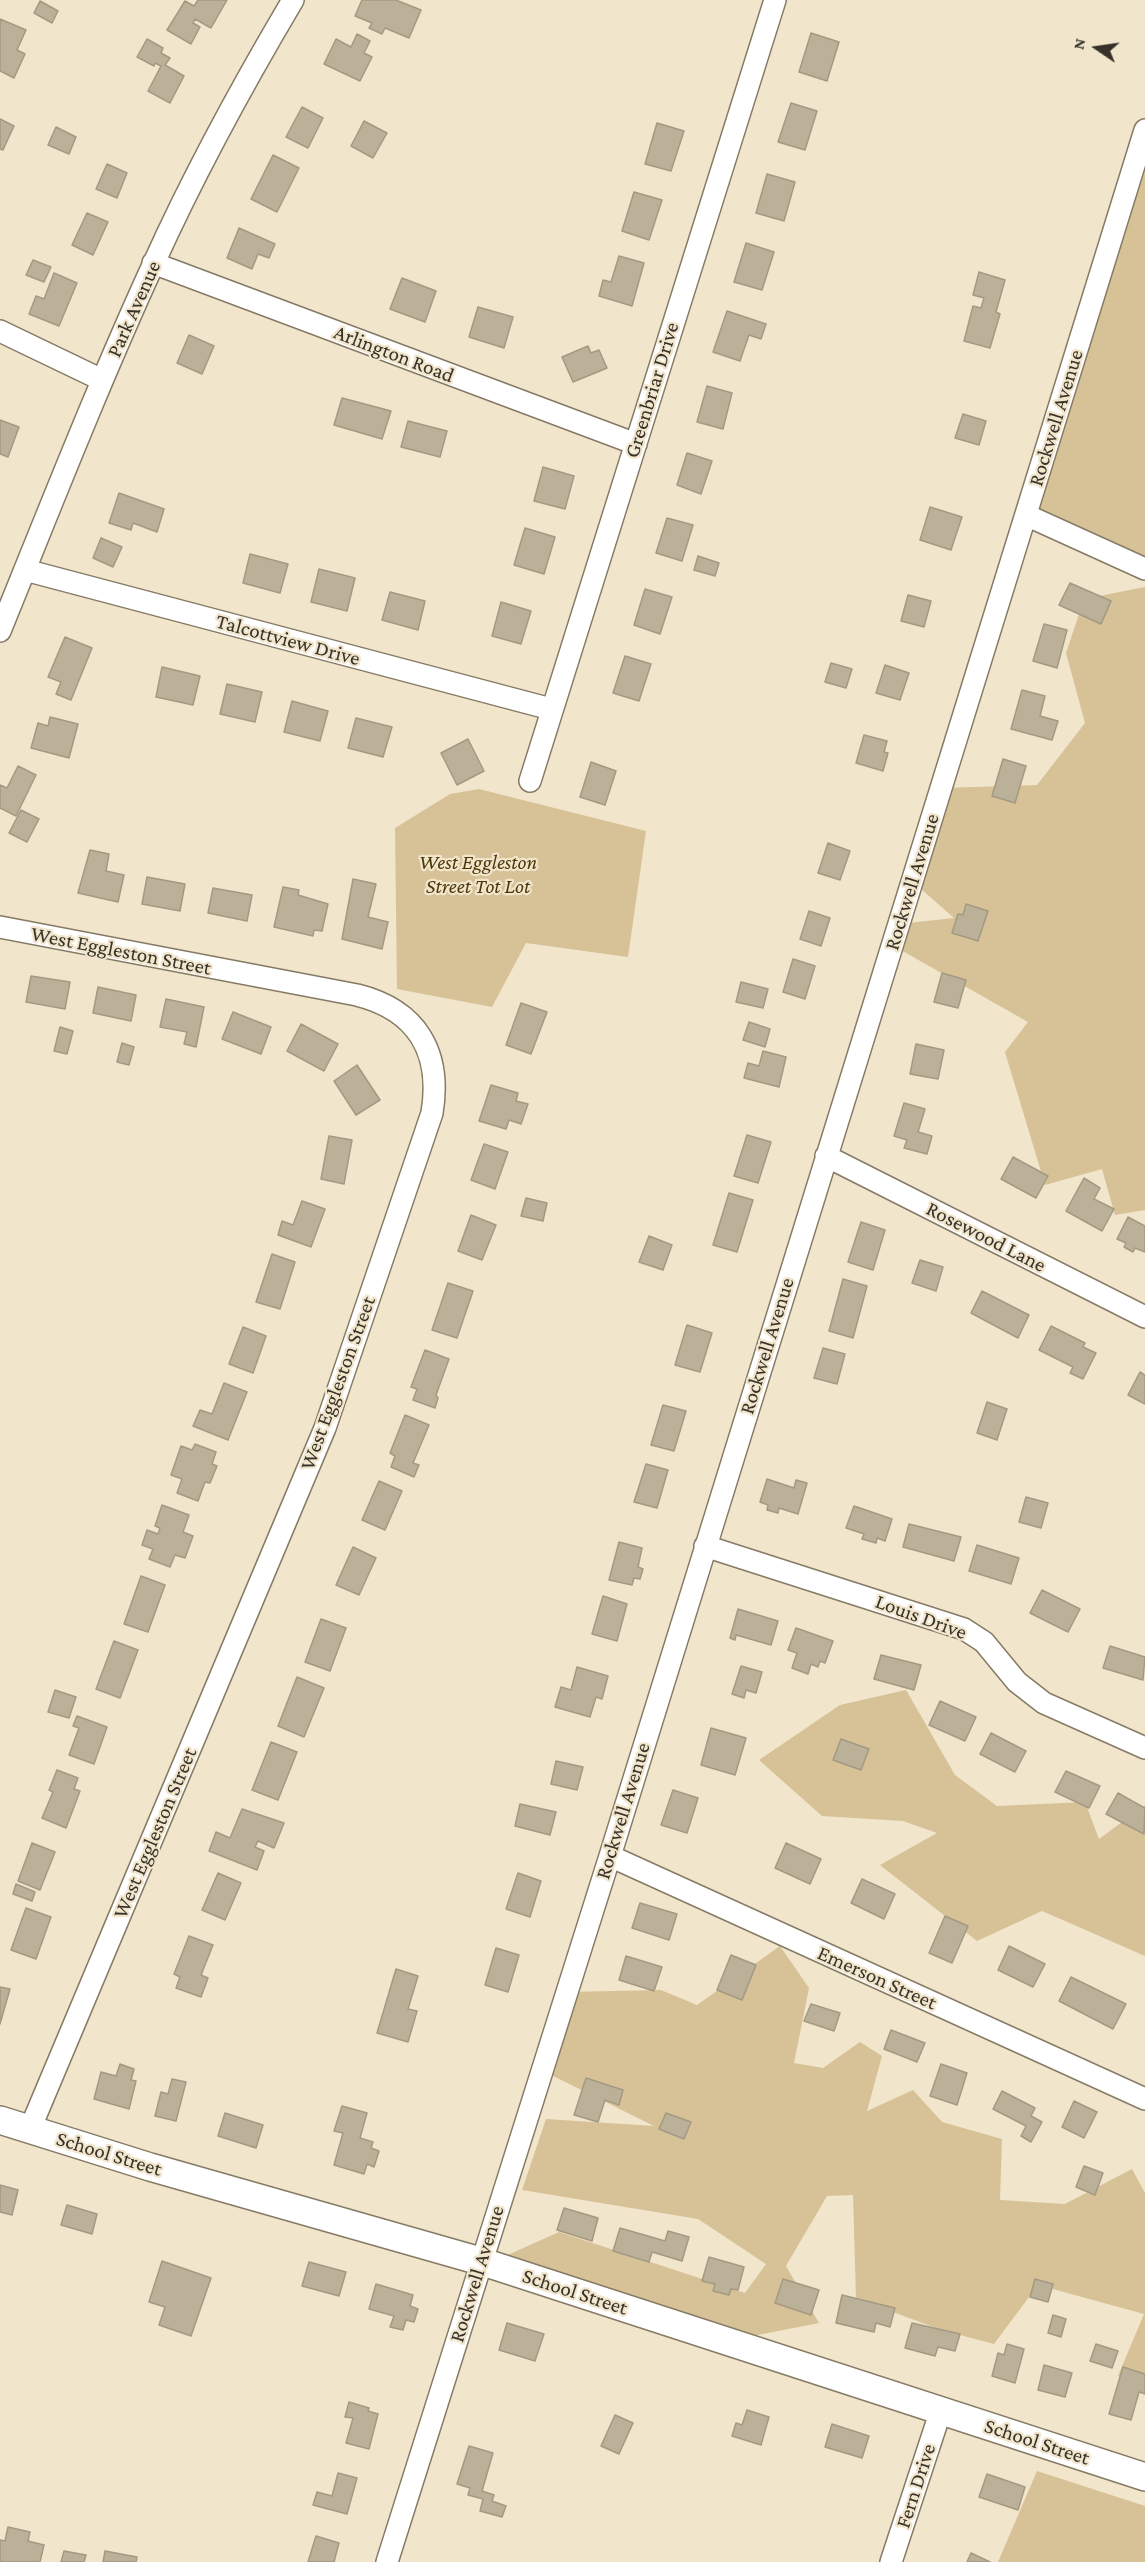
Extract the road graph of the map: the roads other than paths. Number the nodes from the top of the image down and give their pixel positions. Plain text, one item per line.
1 (293, 0) edge
2 (775, 0) edge
3 (1145, 130) edge
4 (153, 264) junction
5 (0, 331) edge
6 (102, 381) junction
7 (636, 444) junction
8 (1026, 515) junction
9 (1145, 569) edge
10 (25, 570) junction
11 (0, 630) edge
12 (551, 710) junction
13 (530, 781) dead end
14 (0, 927) edge
15 (826, 1156) junction
16 (1145, 1317) edge
17 (705, 1546) junction
18 (1145, 1748) edge
19 (610, 1856) junction
20 (1145, 2099) edge
21 (0, 2120) edge
22 (30, 2129) junction
23 (480, 2261) junction
24 (941, 2410) junction
25 (1145, 2477) edge
26 (387, 2562) edge
27 (891, 2562) edge

1 - 4 street, Park Avenue
2 - 7 street, Greenbriar Drive
3 - 8 street, Rockwell Avenue
4 - 6 street, Park Avenue
4 - 7 street, Arlington Road
5 - 6 street
6 - 10 street, Park Avenue
7 - 12 street, Greenbriar Drive
8 - 9 street
8 - 15 street, Rockwell Avenue
10 - 11 street, Park Avenue
10 - 12 street, Talcottview Drive
12 - 13 street, Greenbriar Drive
14 - 22 street, West Eggleston Street
15 - 16 street, Rosewood Lane
15 - 17 street, Rockwell Avenue
17 - 18 street, Louis Drive
17 - 19 street, Rockwell Avenue
19 - 20 street, Emerson Street
19 - 23 street, Rockwell Avenue
21 - 22 main road, School Street
22 - 23 main road, School Street
23 - 24 main road, School Street
23 - 26 street, Rockwell Avenue
24 - 25 main road, School Street
24 - 27 street, Fern Drive

